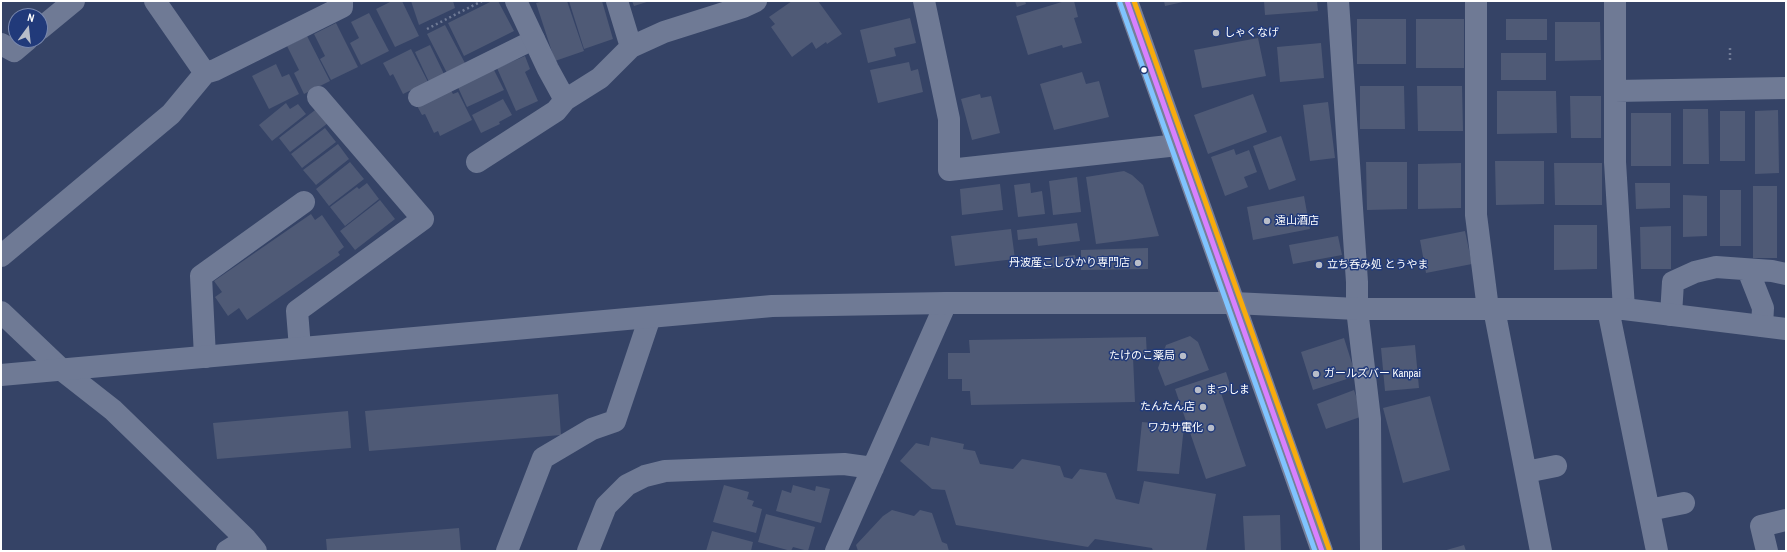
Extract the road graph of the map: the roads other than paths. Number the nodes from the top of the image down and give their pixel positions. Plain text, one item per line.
1 (74, 1) edge
2 (155, 1) edge
3 (342, 1) edge
4 (516, 1) edge
5 (618, 1) edge
6 (756, 1) edge
7 (924, 1) edge
8 (1128, 1) edge
9 (1338, 1) edge
10 (1476, 1) edge
11 (1615, 1) edge
12 (48, 22) edge
13 (535, 39) junction
14 (631, 47) junction
15 (8, 48) edge
16 (18, 48) edge
17 (205, 73) junction
18 (1786, 88) edge
19 (1615, 91) junction
20 (318, 97) dead end
21 (418, 97) dead end
22 (565, 100) junction
23 (1178, 145) junction
24 (477, 162) dead end
25 (304, 202) dead end
26 (1, 256) edge
27 (1748, 270) junction
28 (1786, 274) edge
29 (946, 303) junction
30 (1234, 303) junction
31 (1357, 309) junction
32 (1491, 309) junction
33 (1616, 309) junction
34 (1, 312) edge
35 (1671, 315) junction
36 (650, 317) junction
37 (1762, 326) junction
38 (1786, 329) edge
39 (300, 348) junction
40 (205, 357) junction
41 (62, 370) junction
42 (1, 375) edge
43 (1556, 466) dead end
44 (872, 468) junction
45 (1526, 472) junction
46 (1684, 503) dead end
47 (1649, 510) junction
48 (1786, 520) edge
49 (251, 545) edge
50 (227, 551) edge
51 (507, 551) edge
52 (588, 551) edge
53 (836, 551) edge
54 (1322, 551) edge
55 (1371, 551) edge
56 (1541, 551) edge
57 (1657, 551) edge
58 (1767, 551) edge

1 - 12 street
2 - 17 street
3 - 17 street
4 - 13 street
5 - 14 street
6 - 14 street
7 - 23 street
8 - 23 main road
9 - 31 street
10 - 32 street
11 - 19 street
13 - 21 lane
13 - 22 street
14 - 22 street
15 - 16 street
17 - 26 street
18 - 19 street
19 - 33 street
20 - 39 street
22 - 24 street
23 - 30 main road
25 - 40 street
27 - 28 street
27 - 35 street
27 - 37 street
29 - 30 street
29 - 36 street
29 - 44 street
30 - 31 street
30 - 54 main road
31 - 32 street
31 - 55 street
32 - 33 street
32 - 45 street
33 - 35 street
33 - 47 street
34 - 41 street
35 - 37 street
36 - 39 street
36 - 51 street
37 - 38 street
39 - 40 street
40 - 41 street
41 - 42 street
41 - 49 street
43 - 45 street
44 - 52 street
44 - 53 street
45 - 56 street
46 - 47 street
47 - 57 street
48 - 58 street
49 - 50 street

